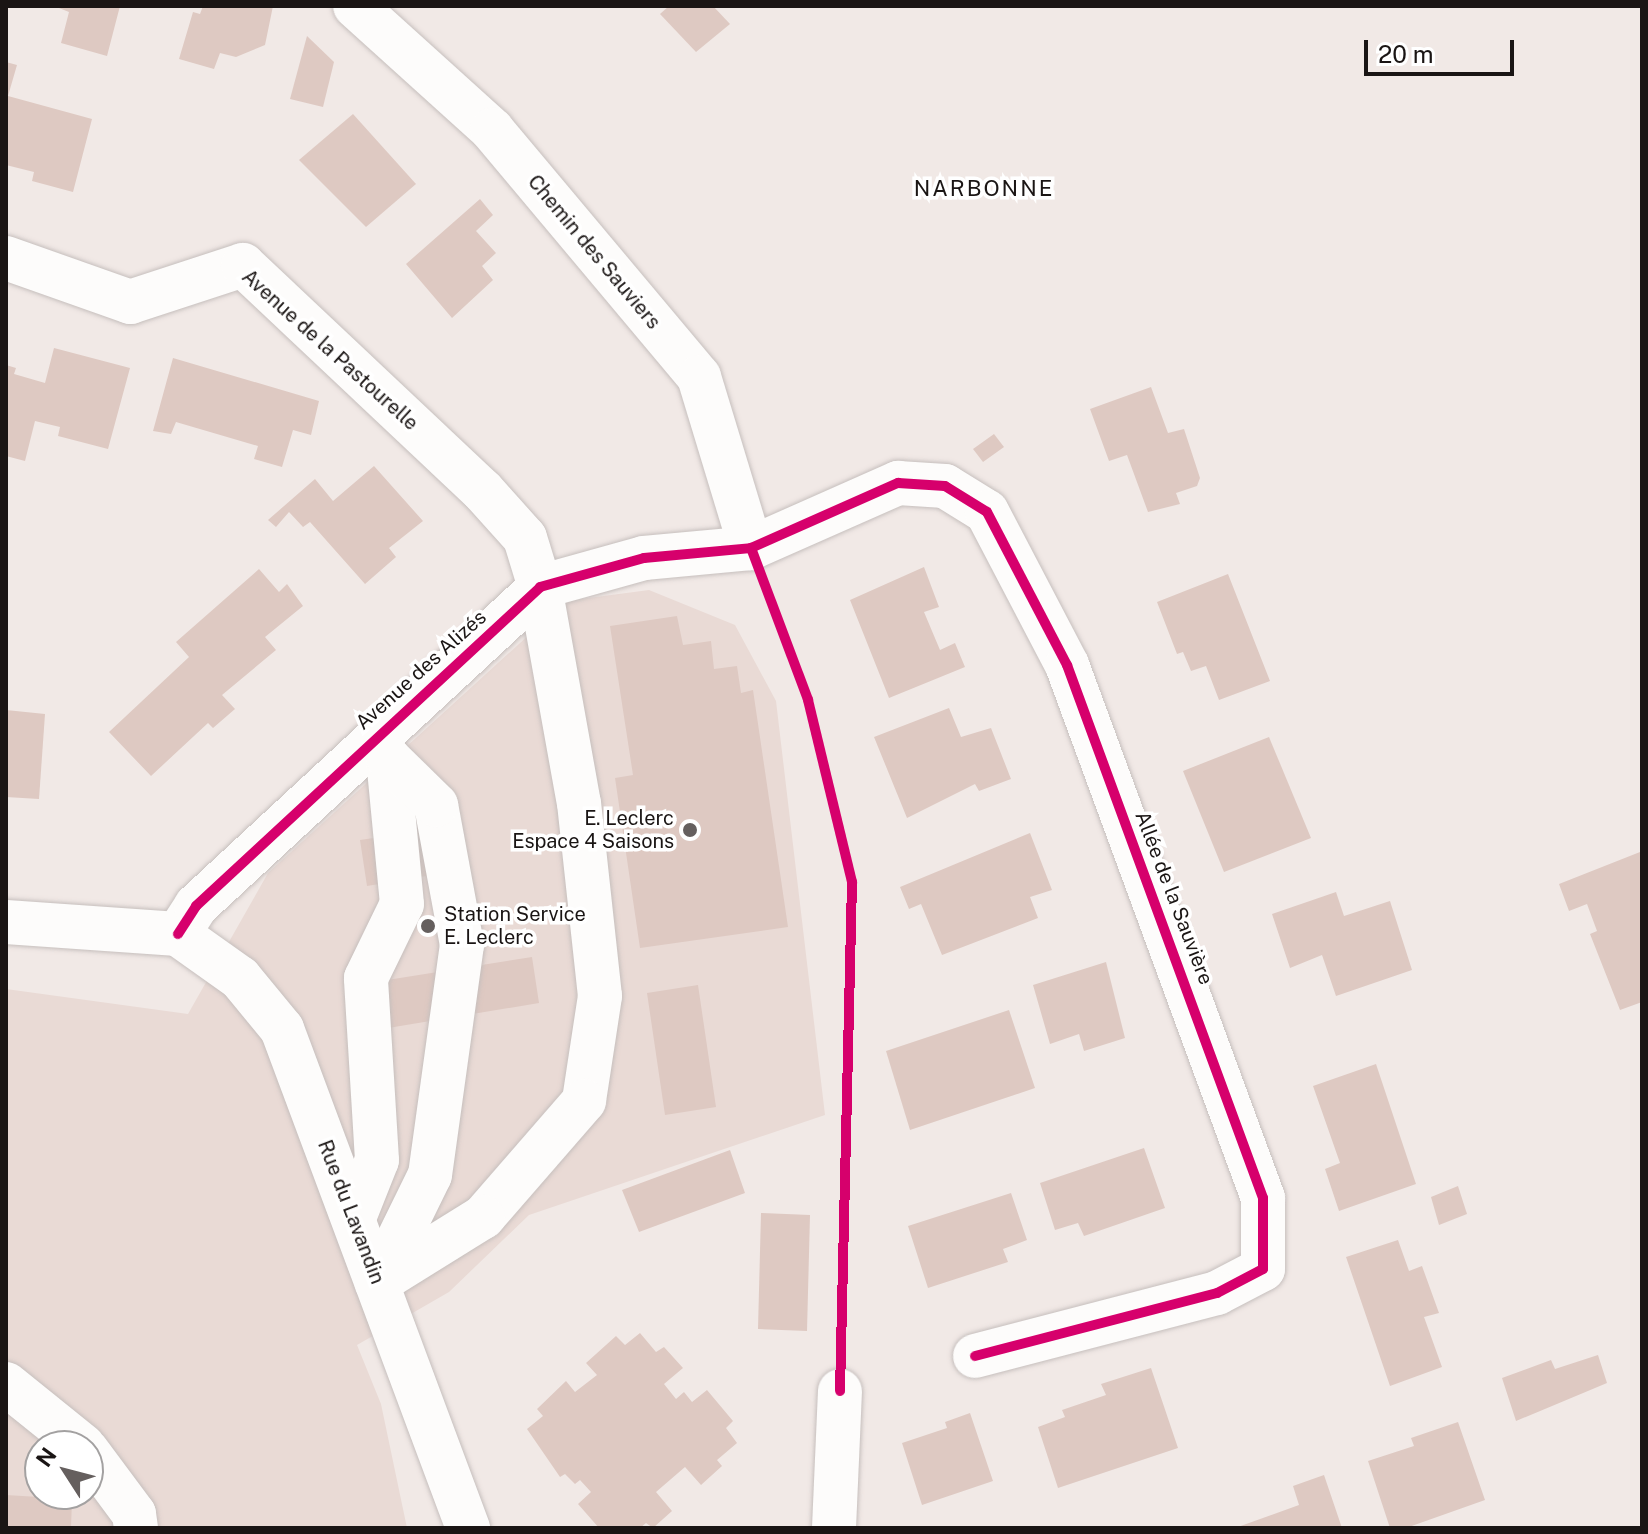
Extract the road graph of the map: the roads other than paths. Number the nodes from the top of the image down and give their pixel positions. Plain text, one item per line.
1 (355, 6) edge
2 (6, 258) edge
3 (751, 548) junction
4 (540, 587) junction
5 (379, 748) junction
6 (6, 922) edge
7 (178, 934) junction
8 (354, 1218) junction
9 (377, 1283) junction
10 (975, 1356) dead end
11 (6, 1384) edge
12 (840, 1391) dead end
13 (63, 1430) edge
14 (104, 1475) edge
15 (135, 1521) edge
16 (468, 1528) edge
17 (834, 1528) edge

1 - 3 street, Chemin des Sauviers
2 - 4 street, Avenue de la Pastourelle
3 - 4 street, Avenue des Alizés
3 - 10 street, Allée de la Sauvière
4 - 5 street, Avenue des Alizés
4 - 9 street
5 - 7 street, Avenue des Alizés
5 - 8 street
5 - 9 street
6 - 7 street
7 - 8 street, Rue du Lavandin
8 - 9 street, Rue du Lavandin
9 - 16 street, Rue du Lavandin
11 - 13 street
12 - 17 street
14 - 15 street

